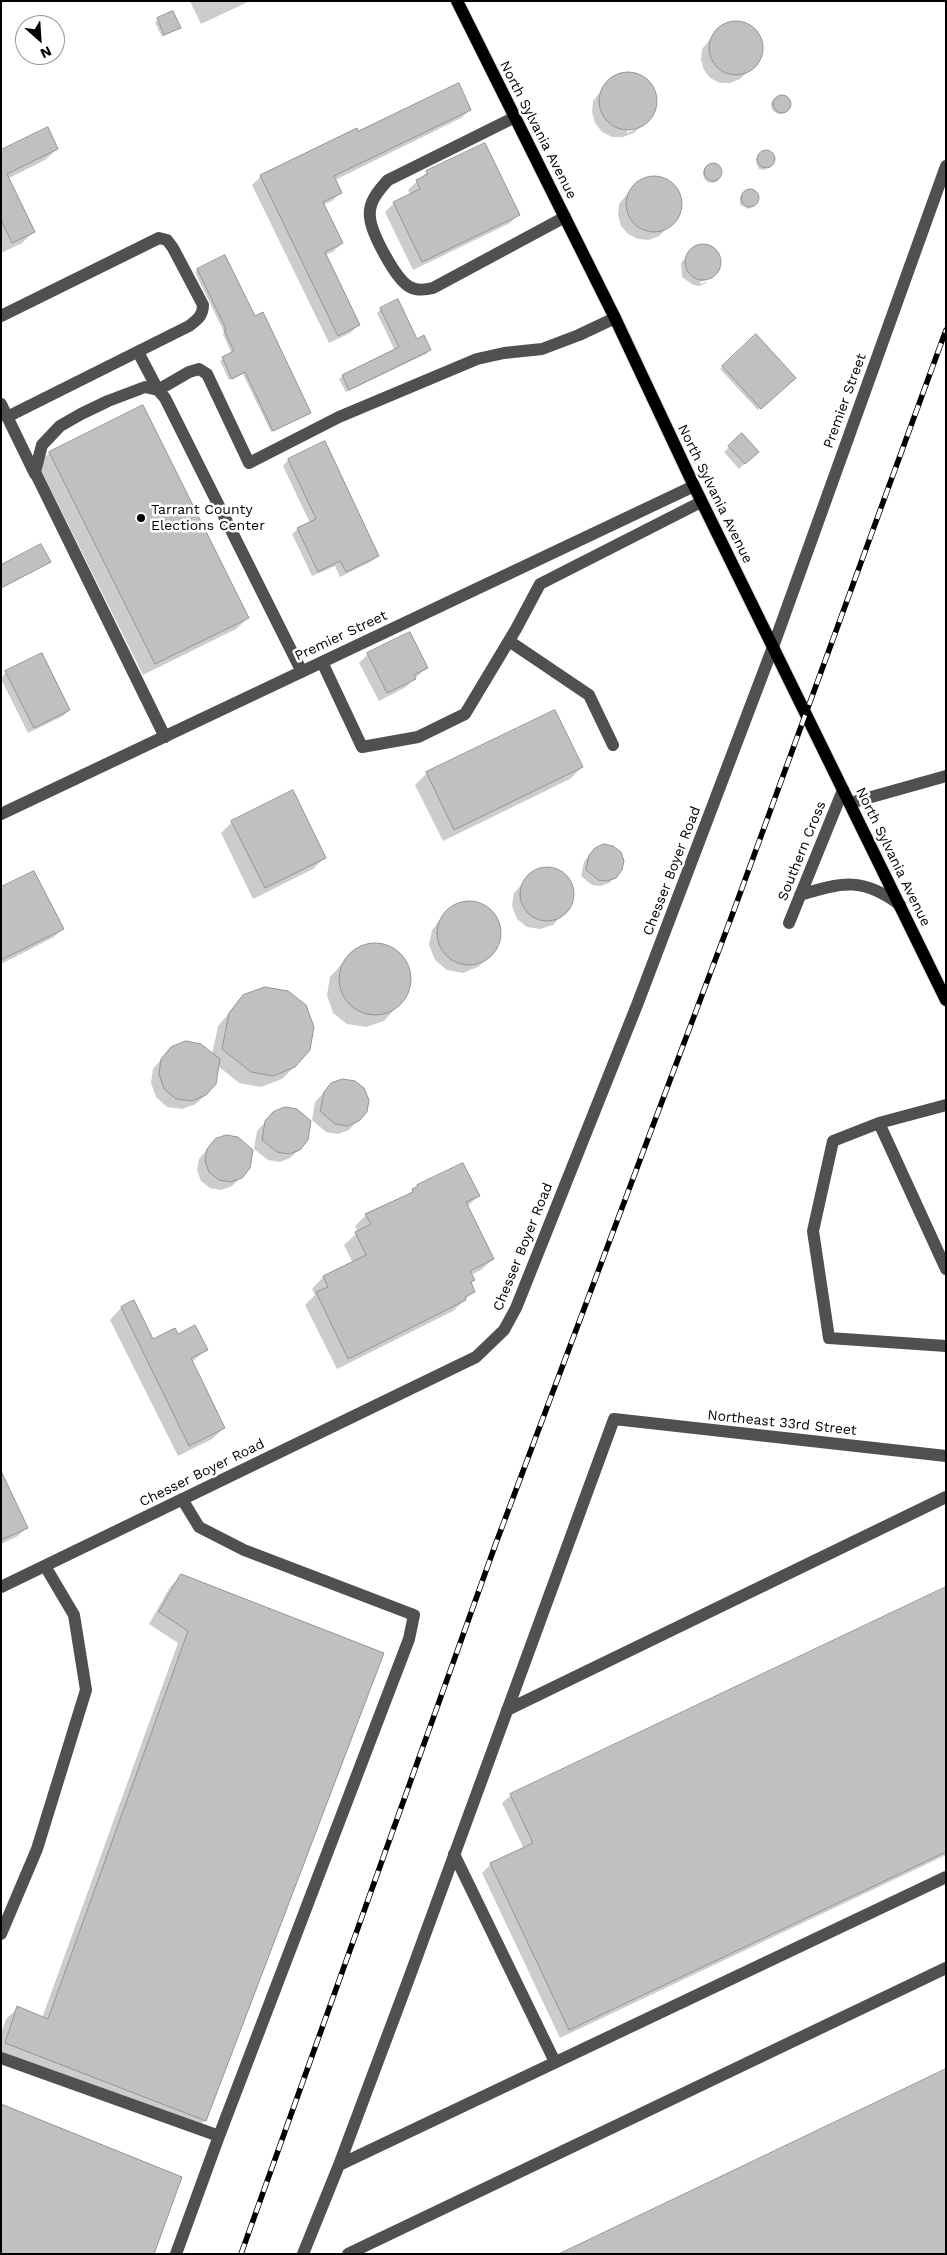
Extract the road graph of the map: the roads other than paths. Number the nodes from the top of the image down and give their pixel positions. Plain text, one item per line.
1 (457, 1) edge
2 (515, 117) junction
3 (946, 166) edge
4 (564, 217) junction
5 (1, 316) edge
6 (615, 318) junction
7 (138, 352) junction
8 (158, 390) junction
9 (1, 404) edge
10 (7, 417) junction
11 (37, 478) junction
12 (694, 486) junction
13 (701, 502) junction
14 (509, 641) junction
15 (773, 647) junction
16 (322, 662) junction
17 (302, 672) junction
18 (164, 737) junction
19 (613, 746) dead end
20 (946, 776) edge
21 (843, 790) junction
22 (850, 803) junction
23 (1, 814) edge
24 (800, 895) junction
25 (900, 905) junction
26 (789, 923) dead end
27 (946, 1000) edge
28 (946, 1105) edge
29 (880, 1123) junction
30 (946, 1268) edge
31 (946, 1346) edge
32 (946, 1456) edge
33 (946, 1497) edge
34 (182, 1499) junction
35 (45, 1566) junction
36 (1, 1587) edge
37 (507, 1710) junction
38 (454, 1854) junction
39 (946, 1878) edge
40 (1, 1934) edge
41 (946, 1968) edge
42 (1, 2058) edge
43 (554, 2062) junction
44 (219, 2136) junction
45 (339, 2165) junction
46 (176, 2254) edge
47 (303, 2254) edge
48 (348, 2254) edge

1 - 2 main road, North Sylvania Avenue
2 - 4 main road, North Sylvania Avenue
2 - 4 street
3 - 15 street, Premier Street
4 - 6 main road, North Sylvania Avenue
5 - 7 street
6 - 8 street
6 - 12 main road, North Sylvania Avenue
7 - 8 street
7 - 10 street
8 - 11 street
8 - 17 street
9 - 10 street
10 - 11 street
11 - 18 street
12 - 13 main road, North Sylvania Avenue
12 - 16 street, Premier Street
13 - 14 street
13 - 15 main road, North Sylvania Avenue
14 - 16 street
14 - 19 street
15 - 21 main road, North Sylvania Avenue
15 - 34 street, Chesser Boyer Road
16 - 17 street, Premier Street
17 - 18 street, Premier Street
18 - 23 street, Premier Street
20 - 22 street
21 - 22 main road, North Sylvania Avenue
21 - 24 street, Southern Cross
22 - 25 main road, North Sylvania Avenue
24 - 25 street
24 - 26 street, Southern Cross
25 - 27 main road, North Sylvania Avenue
28 - 29 street
29 - 30 street
29 - 31 street
32 - 37 street, Northeast 33rd Street
33 - 37 street
34 - 35 street, Chesser Boyer Road
34 - 44 street
35 - 36 street, Chesser Boyer Road
35 - 40 street
37 - 38 street
38 - 43 street
38 - 45 street
39 - 43 street
41 - 48 street
42 - 44 street
43 - 45 street
44 - 46 street
45 - 47 street

